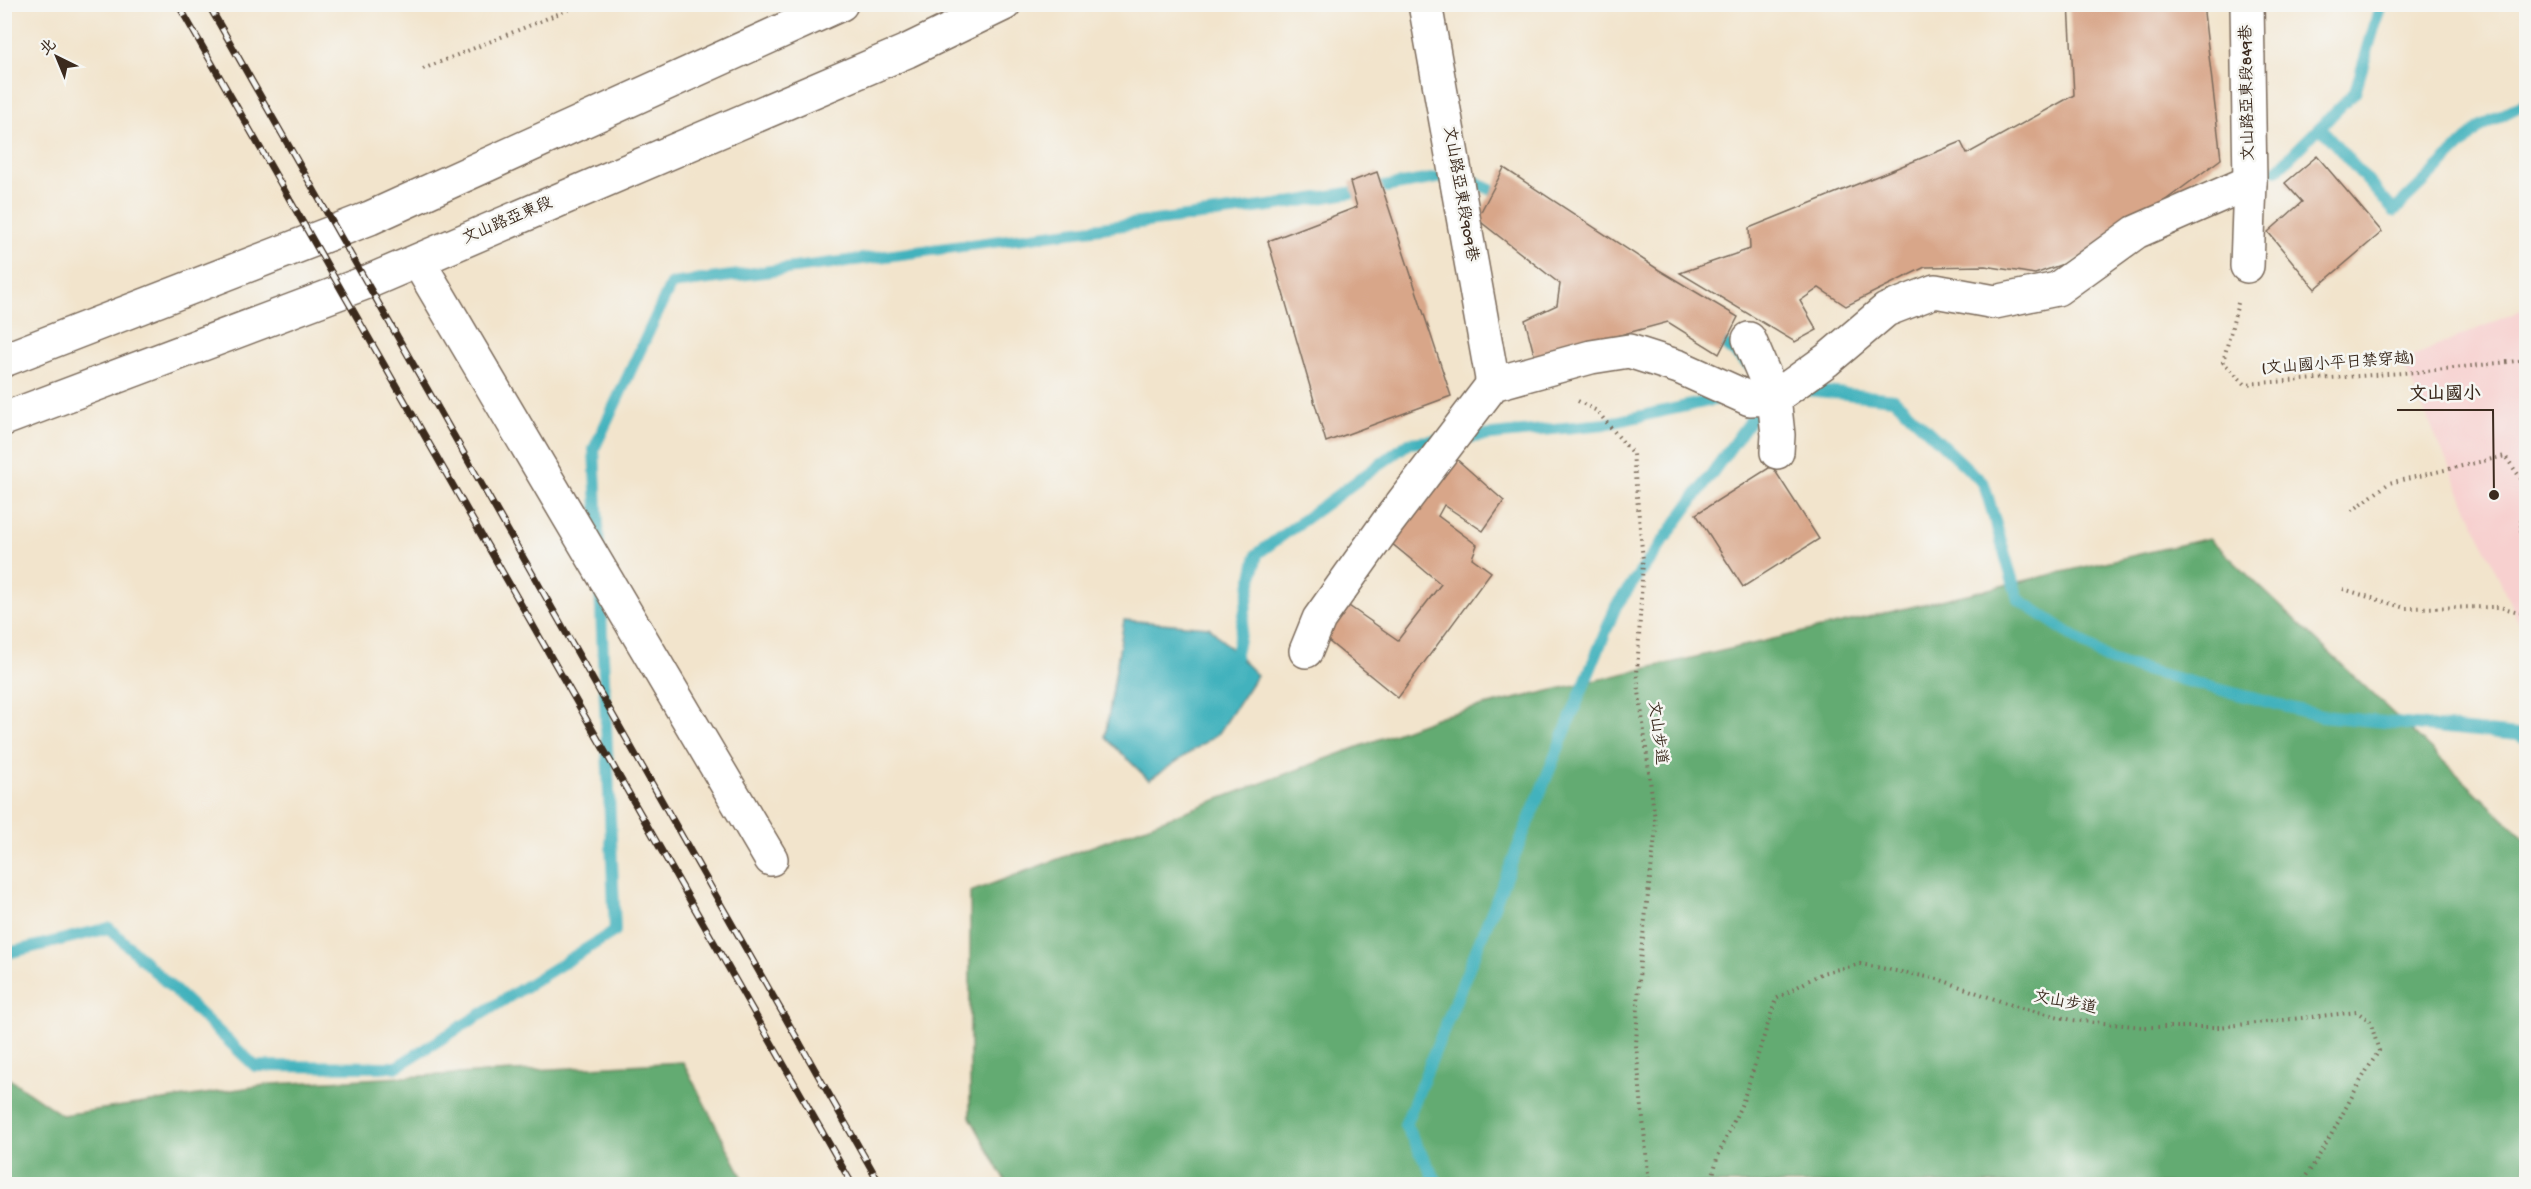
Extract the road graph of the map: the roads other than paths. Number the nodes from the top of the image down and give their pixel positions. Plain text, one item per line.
1 (840, 4) edge
2 (1004, 4) edge
3 (1425, 4) edge
4 (2247, 4) edge
5 (2250, 182) junction
6 (418, 261) junction
7 (2247, 266) road end
8 (1749, 339) dead end
9 (4, 360) edge
10 (1493, 384) junction
11 (1774, 398) junction
12 (4, 419) edge
13 (1777, 452) dead end
14 (1306, 651) dead end
15 (771, 859) dead end

1 - 9 main road
2 - 6 main road, 文山路亞東段
3 - 10 main road, 文山路亞東段909巷
4 - 5 main road, 文山路亞東段849巷
5 - 7 main road, 文山路亞東段849巷
5 - 11 main road
6 - 12 main road, 文山路亞東段
6 - 15 main road
8 - 11 main road
10 - 11 main road
10 - 14 main road
11 - 13 main road

